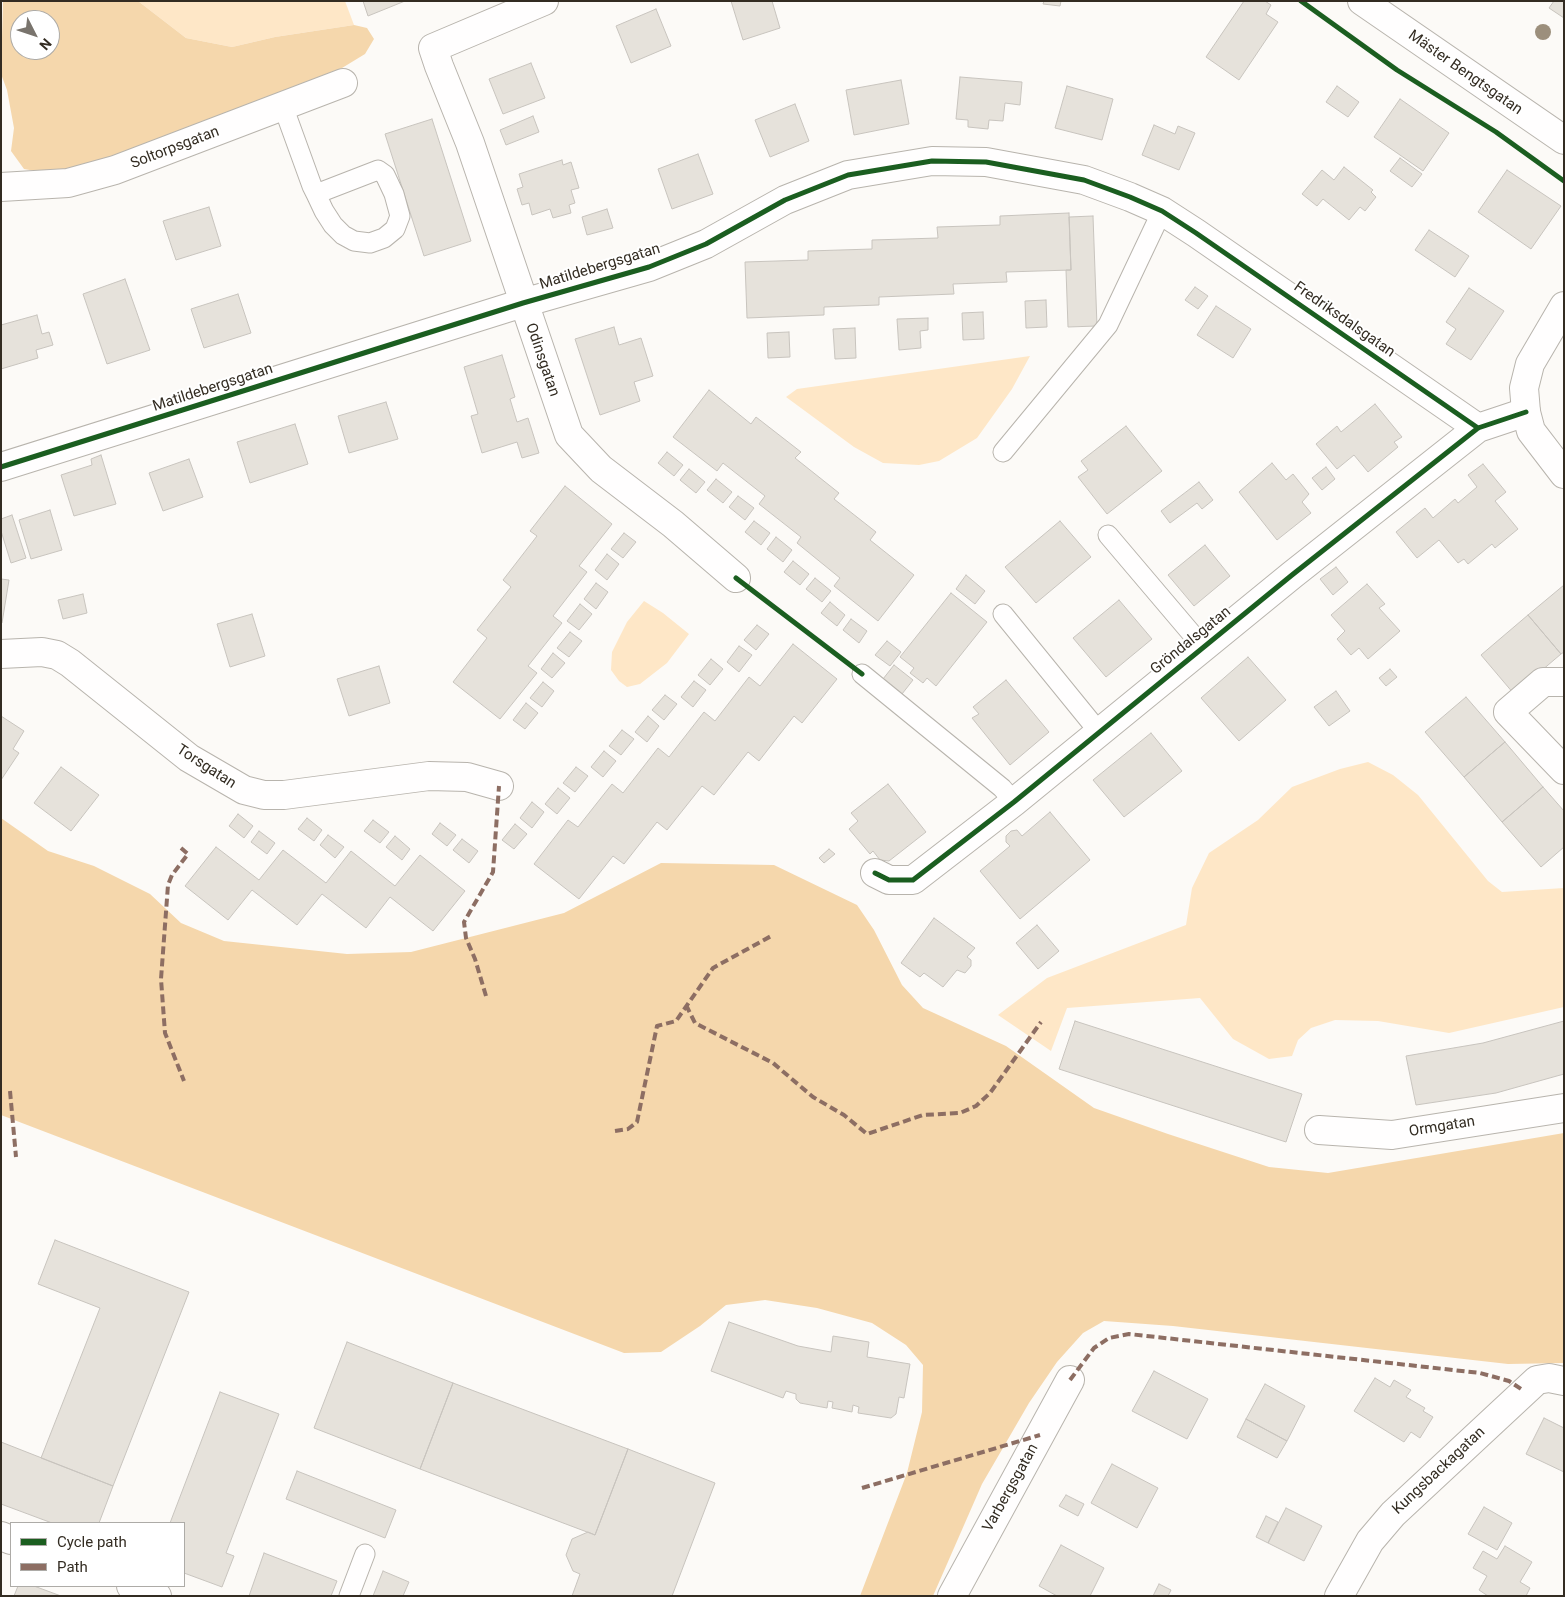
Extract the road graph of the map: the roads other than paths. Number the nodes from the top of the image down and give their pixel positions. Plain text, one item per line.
1 (544, 1) edge
2 (1364, 3) edge
3 (343, 83) dead end
4 (283, 106) junction
5 (1564, 140) edge
6 (1, 187) edge
7 (316, 194) junction
8 (1162, 212) junction
9 (1196, 233) joint
10 (523, 303) junction
11 (1564, 306) edge
12 (1526, 412) junction
13 (1478, 428) junction
14 (1003, 452) dead end
15 (1, 467) edge
16 (1564, 474) edge
17 (1108, 535) dead end
18 (736, 578) dead end
19 (1003, 614) dead end
20 (1203, 647) junction
21 (1, 654) edge
22 (862, 674) dead end
23 (1564, 682) edge
24 (1099, 732) junction
25 (1564, 770) edge
26 (499, 786) dead end
27 (1014, 802) junction
28 (875, 873) dead end
29 (1564, 1108) edge
30 (1319, 1130) dead end
31 (1070, 1380) dead end
32 (1564, 1381) edge
33 (365, 1554) dead end
34 (134, 1587) edge
35 (157, 1596) edge
36 (349, 1596) edge
37 (952, 1596) edge
38 (1339, 1596) edge

1 - 10 street, Odinsgatan
2 - 5 street, Mäster Bengtsgatan
3 - 4 street, Soltorpsgatan
4 - 6 street, Soltorpsgatan
4 - 7 lane
7 - 7 lane
8 - 9 street, Matildebergsgatan
8 - 10 street, Matildebergsgatan
8 - 14 lane
9 - 13 street, Fredriksdalsgatan
10 - 15 street, Matildebergsgatan
10 - 18 street, Odinsgatan
11 - 12 street
12 - 13 street, Gröndalsgatan
12 - 16 street
13 - 20 street, Gröndalsgatan
17 - 20 lane
19 - 24 lane
20 - 24 street, Gröndalsgatan
21 - 26 street, Torsgatan
22 - 27 lane
23 - 25 street
24 - 27 street, Gröndalsgatan
27 - 28 street, Gröndalsgatan
29 - 30 street, Ormgatan
31 - 37 street, Varbergsgatan
32 - 38 street, Kungsbackagatan
33 - 36 lane
34 - 35 street

